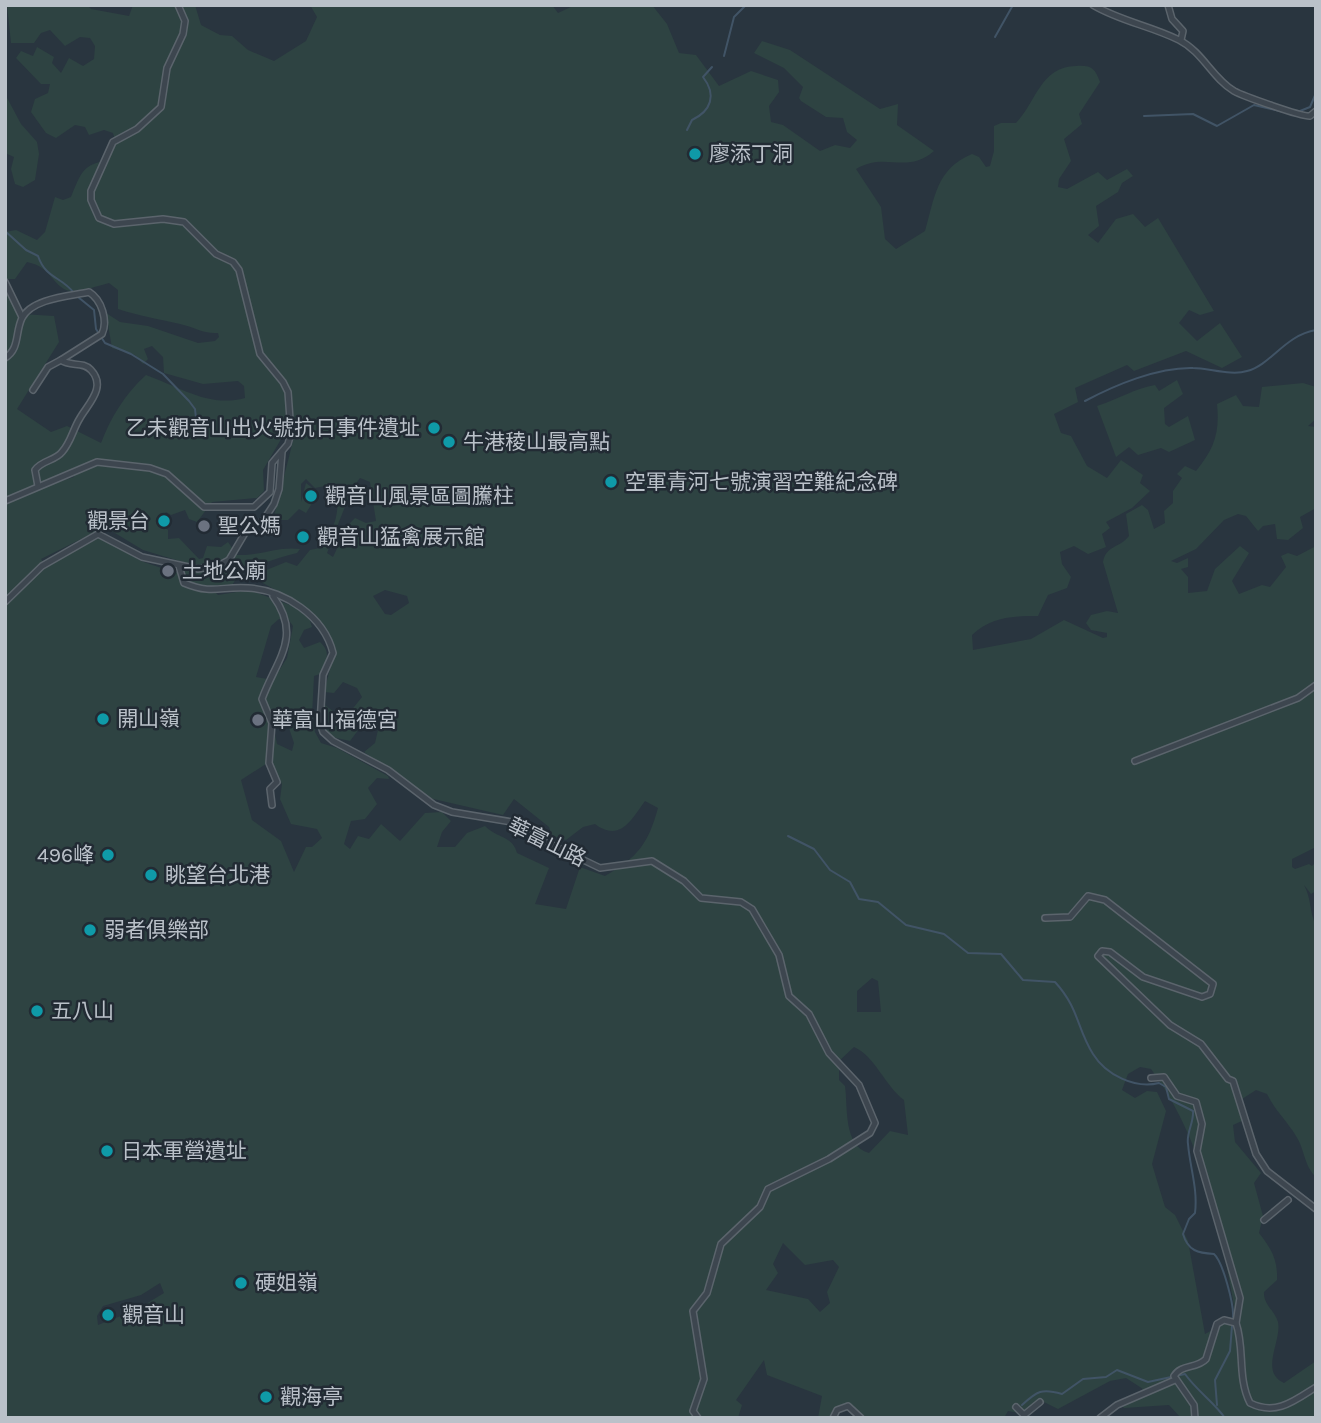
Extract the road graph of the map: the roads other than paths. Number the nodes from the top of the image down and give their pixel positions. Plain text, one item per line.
1 (178, 5) edge
2 (1093, 5) edge
3 (1168, 5) edge
4 (1181, 40) junction
5 (1316, 111) edge
6 (5, 282) edge
7 (22, 317) junction
8 (5, 358) edge
9 (61, 360) junction
10 (33, 390) dead end
11 (282, 452) junction
12 (38, 486) junction
13 (5, 501) edge
14 (179, 566) junction
15 (271, 593) junction
16 (5, 602) edge
17 (1316, 685) edge
18 (1135, 761) dead end
19 (272, 805) dead end
20 (1045, 918) dead end
21 (1151, 1078) dead end
22 (1288, 1200) dead end
23 (1316, 1209) edge
24 (1264, 1220) dead end
25 (1236, 1322) junction
26 (1175, 1379) junction
27 (1316, 1387) edge
28 (1040, 1402) dead end
29 (1016, 1407) dead end
30 (1025, 1416) edge
31 (698, 1418) edge
32 (833, 1418) edge
33 (861, 1418) edge
34 (1100, 1418) edge
35 (1195, 1418) edge

1 - 11 street
2 - 4 street
3 - 4 street
4 - 5 street
6 - 7 street
7 - 8 street
7 - 9 street
9 - 10 street
9 - 12 street
11 - 12 street
11 - 14 street
12 - 13 street
14 - 15 street, 華富山路
14 - 16 street
15 - 19 street
15 - 31 street, 華富山路
17 - 18 street
20 - 23 street
21 - 25 street
22 - 24 street
25 - 26 street
25 - 27 street
26 - 34 street
26 - 35 street
28 - 30 street
29 - 30 street
32 - 33 street

